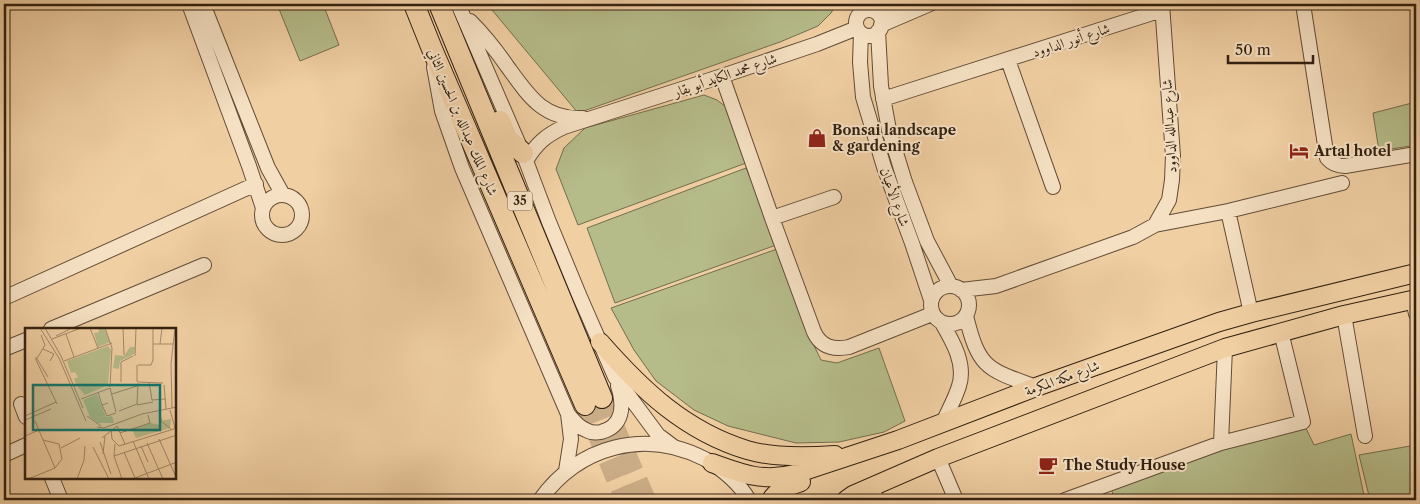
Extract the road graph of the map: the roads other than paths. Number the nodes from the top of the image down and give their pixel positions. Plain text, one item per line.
1 (189, 4) edge
2 (203, 4) edge
3 (414, 4) edge
4 (439, 4) edge
5 (904, 4) edge
6 (930, 4) edge
7 (1302, 4) edge
8 (1162, 7) edge
9 (460, 8) edge
10 (879, 18) edge
11 (859, 20) edge
12 (450, 30) junction
13 (1008, 60) junction
14 (722, 76) junction
15 (883, 99) junction
16 (591, 117) junction
17 (1416, 154) edge
18 (524, 157) junction
19 (1342, 183) dead end
20 (256, 184) junction
21 (1053, 187) dead end
22 (283, 195) junction
23 (834, 197) dead end
24 (263, 208) junction
25 (1228, 211) junction
26 (772, 218) junction
27 (1155, 225) junction
28 (204, 265) dead end
29 (1416, 273) edge
30 (996, 286) junction
31 (956, 288) junction
32 (4, 298) edge
33 (1415, 304) edge
34 (967, 311) junction
35 (935, 312) junction
36 (1251, 312) junction
37 (1344, 315) junction
38 (53, 328) edge
39 (1282, 332) junction
40 (25, 340) edge
41 (600, 342) junction
42 (1225, 348) junction
43 (4, 349) edge
44 (616, 377) junction
45 (1036, 387) junction
46 (585, 406) junction
47 (943, 422) junction
48 (1364, 436) dead end
49 (898, 440) junction
50 (1221, 443) junction
51 (25, 445) edge
52 (674, 447) junction
53 (853, 454) junction
54 (4, 455) edge
55 (938, 458) junction
56 (712, 463) junction
57 (566, 471) junction
58 (52, 479) edge
59 (858, 496) edge
60 (59, 499) edge
61 (540, 500) edge
62 (749, 500) edge
63 (771, 500) edge
64 (956, 500) edge
65 (1065, 500) edge

1 - 20 street
2 - 22 street
3 - 46 highway, شارع الملك عبدالله بن الحسين الثاني / 35
4 - 12 highway, شارع الملك عبدالله بن الحسين الثاني / 35
5 - 10 street
6 - 10 street
7 - 17 street
8 - 13 street, شارع أنور الداوود
8 - 27 street, شارع عبدالله الداوود
9 - 16 street, شارع محمد الكايد أبو بقار
9 - 18 street
10 - 11 street
10 - 11 street
10 - 15 street, شارع الأعيان
11 - 14 street, شارع محمد الكايد أبو بقار
11 - 35 street, شارع الأعيان
12 - 18 highway
12 - 46 highway, شارع الملك عبدالله بن الحسين الثاني / 35
13 - 15 street, شارع أنور الداوود
13 - 21 street
14 - 16 street, شارع محمد الكايد أبو بقار
14 - 26 street
15 - 31 street, شارع الأعيان
16 - 18 street, شارع محمد الكايد أبو بقار
18 - 41 street
19 - 25 street
20 - 24 street
20 - 32 street
22 - 24 street
22 - 24 street
23 - 26 street
25 - 27 street
25 - 36 street
26 - 35 street
27 - 30 street
28 - 38 street
29 - 36 main road, شارع مكة المكرمة
30 - 31 street
30 - 34 street
31 - 34 street
31 - 35 street
33 - 37 main road
34 - 35 street
34 - 45 street
35 - 47 street, شارع الأعيان
36 - 45 main road, شارع مكة المكرمة
37 - 39 main road
37 - 48 street
39 - 42 main road
39 - 50 street
40 - 43 street
41 - 44 street
41 - 53 main road
42 - 50 street
42 - 55 main road
44 - 46 street
44 - 52 street
45 - 47 main road, شارع مكة المكرمة
46 - 57 street
47 - 49 main road, شارع مكة المكرمة
49 - 53 main road, شارع مكة المكرمة
49 - 63 main road
50 - 65 street
51 - 54 street
52 - 56 street
52 - 57 street
53 - 56 main road, شارع مكة المكرمة
55 - 59 main road
55 - 64 street
56 - 62 street
57 - 61 street
58 - 60 street

